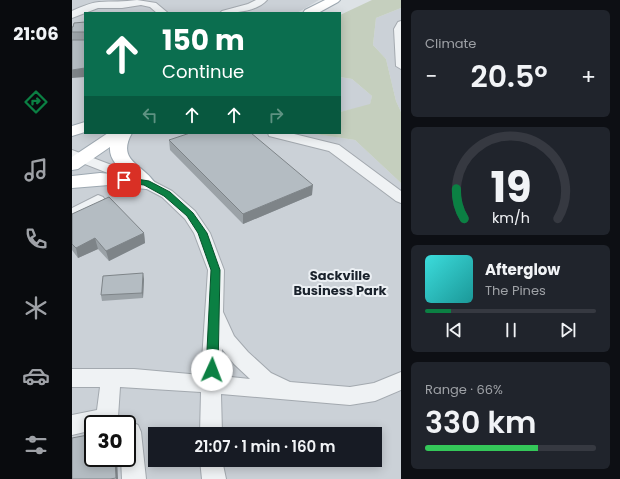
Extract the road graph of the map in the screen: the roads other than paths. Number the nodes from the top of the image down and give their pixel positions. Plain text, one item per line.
1 (241, 0) edge
2 (263, 0) edge
3 (334, 0) edge
4 (346, 0) edge
5 (142, 1) edge
6 (251, 6) junction
7 (162, 12) edge
8 (229, 12) edge
9 (311, 12) edge
10 (324, 12) edge
11 (72, 15) edge
12 (401, 24) edge
13 (401, 66) edge
14 (84, 127) edge
15 (72, 130) edge
16 (96, 134) edge
17 (117, 134) edge
18 (123, 134) edge
19 (278, 134) edge
20 (75, 157) edge
21 (72, 182) edge
22 (146, 183) junction
23 (401, 198) edge
24 (98, 200) edge
25 (72, 214) edge
26 (215, 310) junction
27 (72, 378) edge
28 (111, 378) junction
29 (401, 381) edge
30 (211, 384) junction
31 (292, 391) junction
32 (112, 415) edge
33 (84, 423) edge
34 (72, 424) edge
35 (211, 427) edge
36 (133, 467) edge
37 (212, 467) edge
38 (134, 479) edge
39 (214, 479) edge

1 - 6 street
2 - 6 street
3 - 9 main road
4 - 10 main road
5 - 7 street
5 - 11 street
6 - 8 street
12 - 13 street
14 - 15 main road
16 - 20 main road
17 - 20 main road
18 - 22 main road
19 - 23 street
20 - 22 street
21 - 22 main road
22 - 26 street
24 - 25 street
26 - 30 street
26 - 31 street
27 - 28 street
28 - 30 street
28 - 32 street
29 - 31 street
30 - 31 street
30 - 35 street
33 - 34 street
36 - 38 street
37 - 39 street

